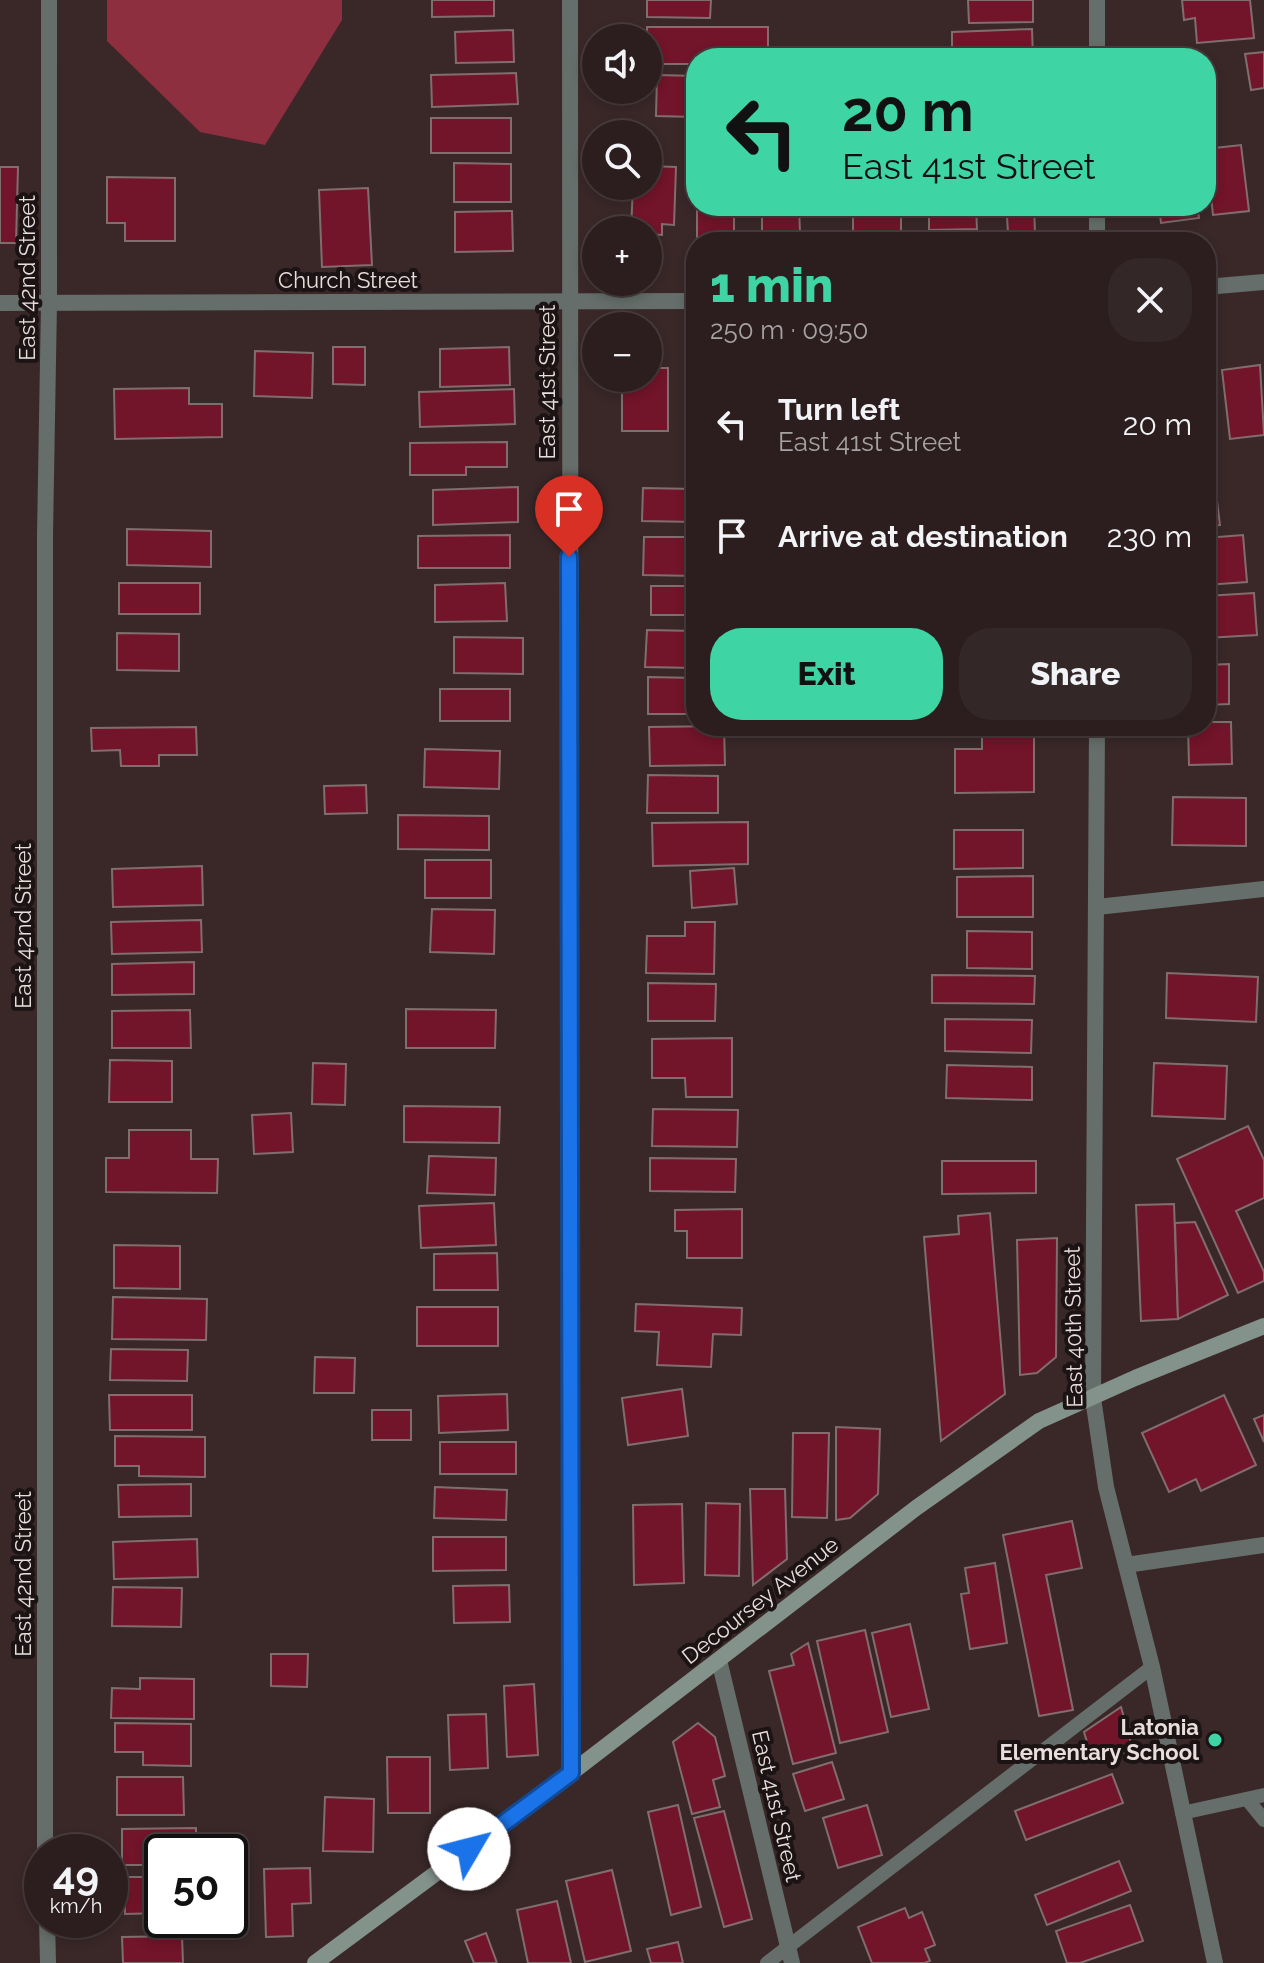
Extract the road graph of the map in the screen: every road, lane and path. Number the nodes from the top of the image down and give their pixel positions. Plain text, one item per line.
1 (49, 0) edge
2 (570, 0) edge
3 (1097, 0) edge
4 (1097, 48) edge
5 (1264, 282) edge
6 (1216, 286) edge
7 (569, 301) junction
8 (686, 301) edge
9 (0, 303) edge
10 (49, 303) junction
11 (1097, 736) edge
12 (1264, 889) edge
13 (1097, 907) junction
14 (1264, 1326) edge
15 (1093, 1398) junction
16 (1264, 1545) edge
17 (1126, 1565) junction
18 (719, 1660) junction
19 (1152, 1667) junction
20 (571, 1773) junction
21 (1264, 1795) edge
22 (1247, 1799) junction
23 (1182, 1813) junction
24 (1264, 1820) edge
25 (45, 1834) edge
26 (47, 1938) edge
27 (790, 1955) edge
28 (48, 1963) edge
29 (315, 1963) edge
30 (767, 1963) edge
31 (1215, 1963) edge

1 - 10 street, East 42nd Street
2 - 7 street, East 41st Street
3 - 4 street
5 - 6 street
7 - 8 street, Church Street
7 - 10 street, Church Street
7 - 20 street, East 41st Street
9 - 10 street, Church Street
10 - 25 street, East 42nd Street
11 - 13 street, East 40th Street
12 - 13 street
13 - 15 street, East 40th Street
14 - 15 main road, Decoursey Avenue
15 - 17 street, East 40th Street
15 - 18 main road, Decoursey Avenue
16 - 17 street
17 - 19 street, East 40th Street
18 - 20 main road, Decoursey Avenue
18 - 27 street, East 41st Street
19 - 23 street, East 40th Street
19 - 27 lane
20 - 29 main road, Decoursey Avenue
21 - 22 lane
22 - 23 lane
22 - 24 lane
23 - 31 street, East 40th Street
26 - 28 street
27 - 30 lane

